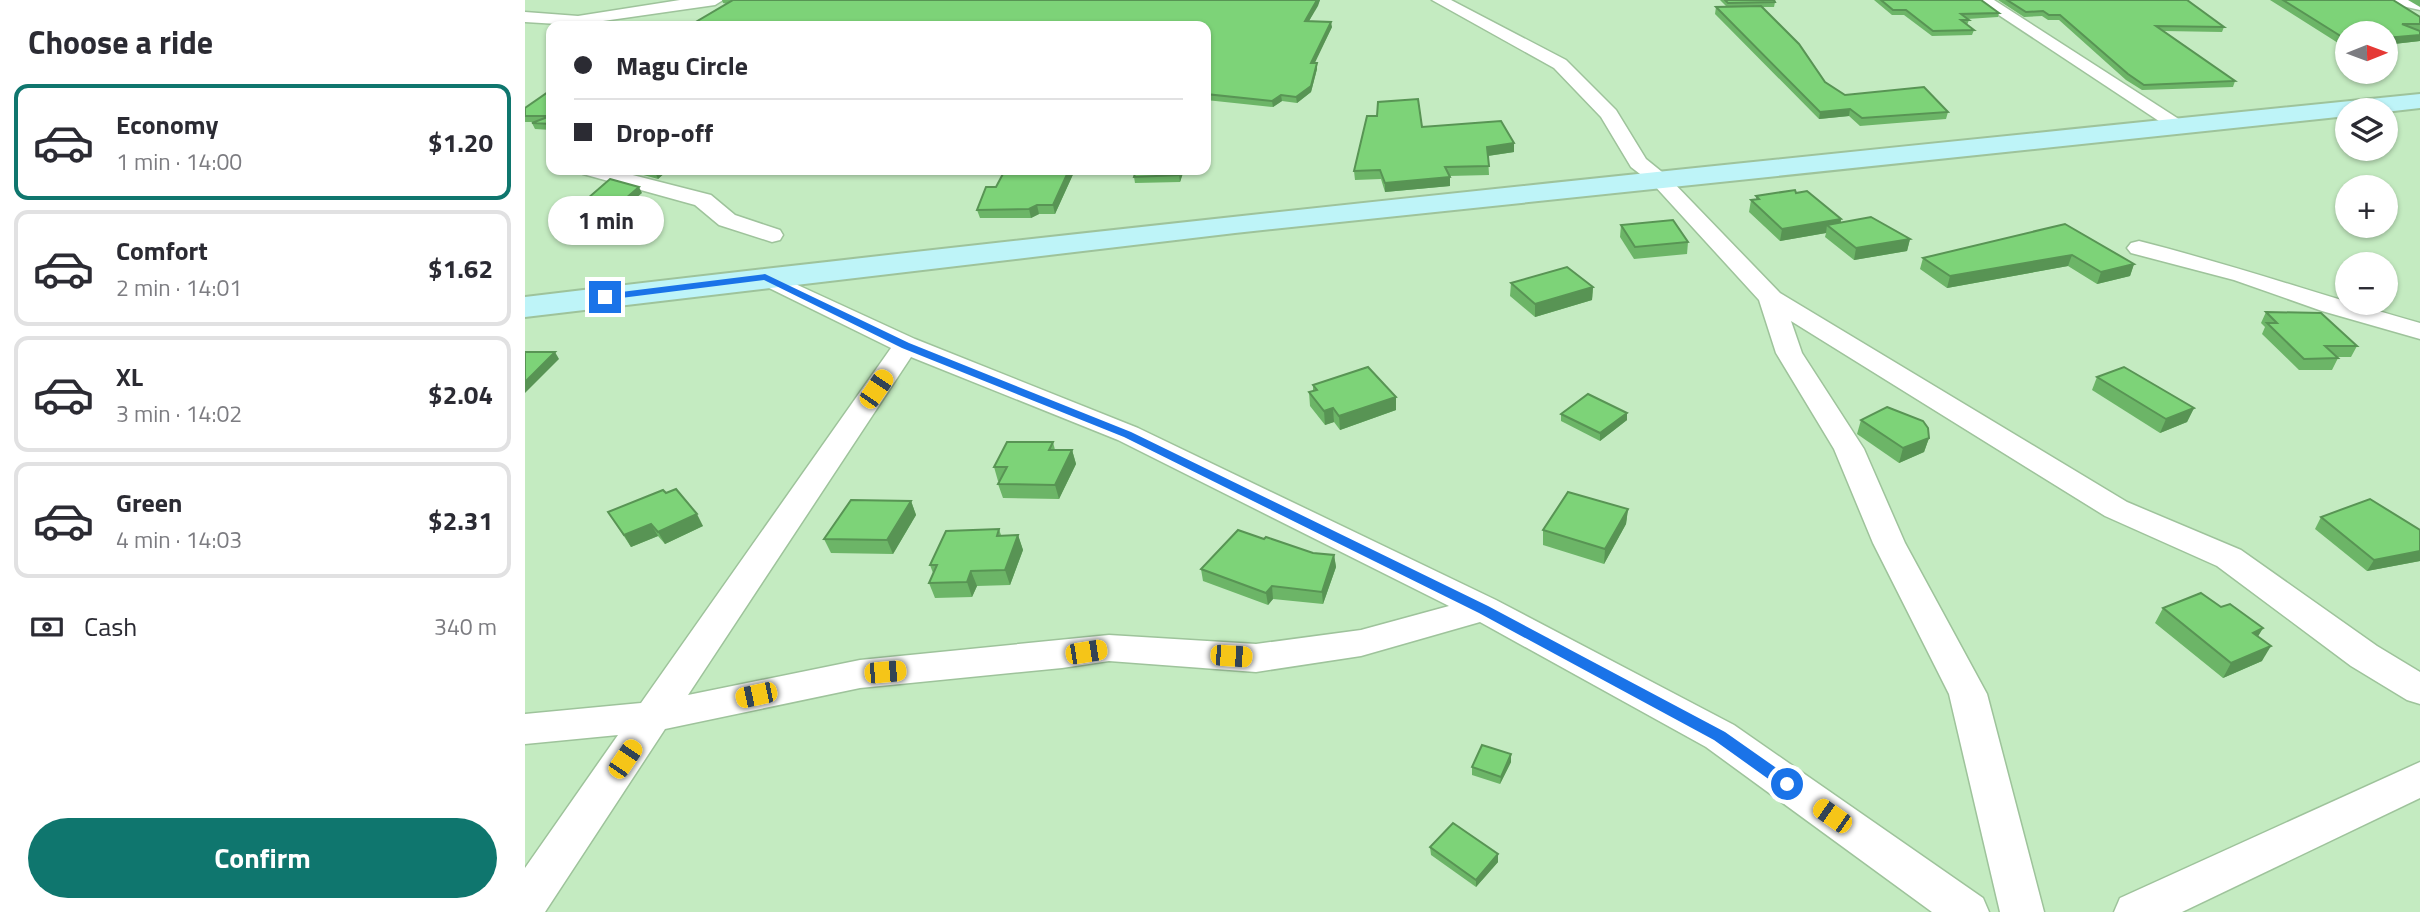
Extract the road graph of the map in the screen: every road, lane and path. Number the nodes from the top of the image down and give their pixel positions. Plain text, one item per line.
1 (716, 0) edge
2 (1440, 0) edge
3 (1984, 0) edge
4 (2393, 0) edge
5 (2420, 5) edge
6 (701, 16) edge
7 (525, 17) edge
8 (2420, 17) edge
9 (557, 21) edge
10 (590, 21) edge
11 (2420, 101) edge
12 (2178, 125) junction
13 (609, 175) edge
14 (1660, 180) junction
15 (772, 235) dead end
16 (2139, 248) dead end
17 (765, 277) junction
18 (1771, 298) junction
19 (525, 307) edge
20 (2420, 331) edge
21 (906, 345) junction
22 (1484, 609) junction
23 (2420, 690) edge
24 (653, 717) junction
25 (525, 729) edge
26 (2420, 779) edge
27 (525, 904) edge
28 (1967, 912) edge
29 (2022, 912) edge
30 (2136, 912) edge

1 - 6 street
1 - 10 street
2 - 14 street
3 - 12 street
4 - 5 street
4 - 8 street
7 - 9 street
11 - 12 main road
12 - 14 main road
13 - 15 street
14 - 17 main road
14 - 18 street
16 - 20 street
17 - 19 main road
17 - 21 street
18 - 23 street
18 - 29 street
21 - 22 street
21 - 24 street
22 - 24 street
22 - 28 street
24 - 25 street
24 - 27 street
26 - 30 street

